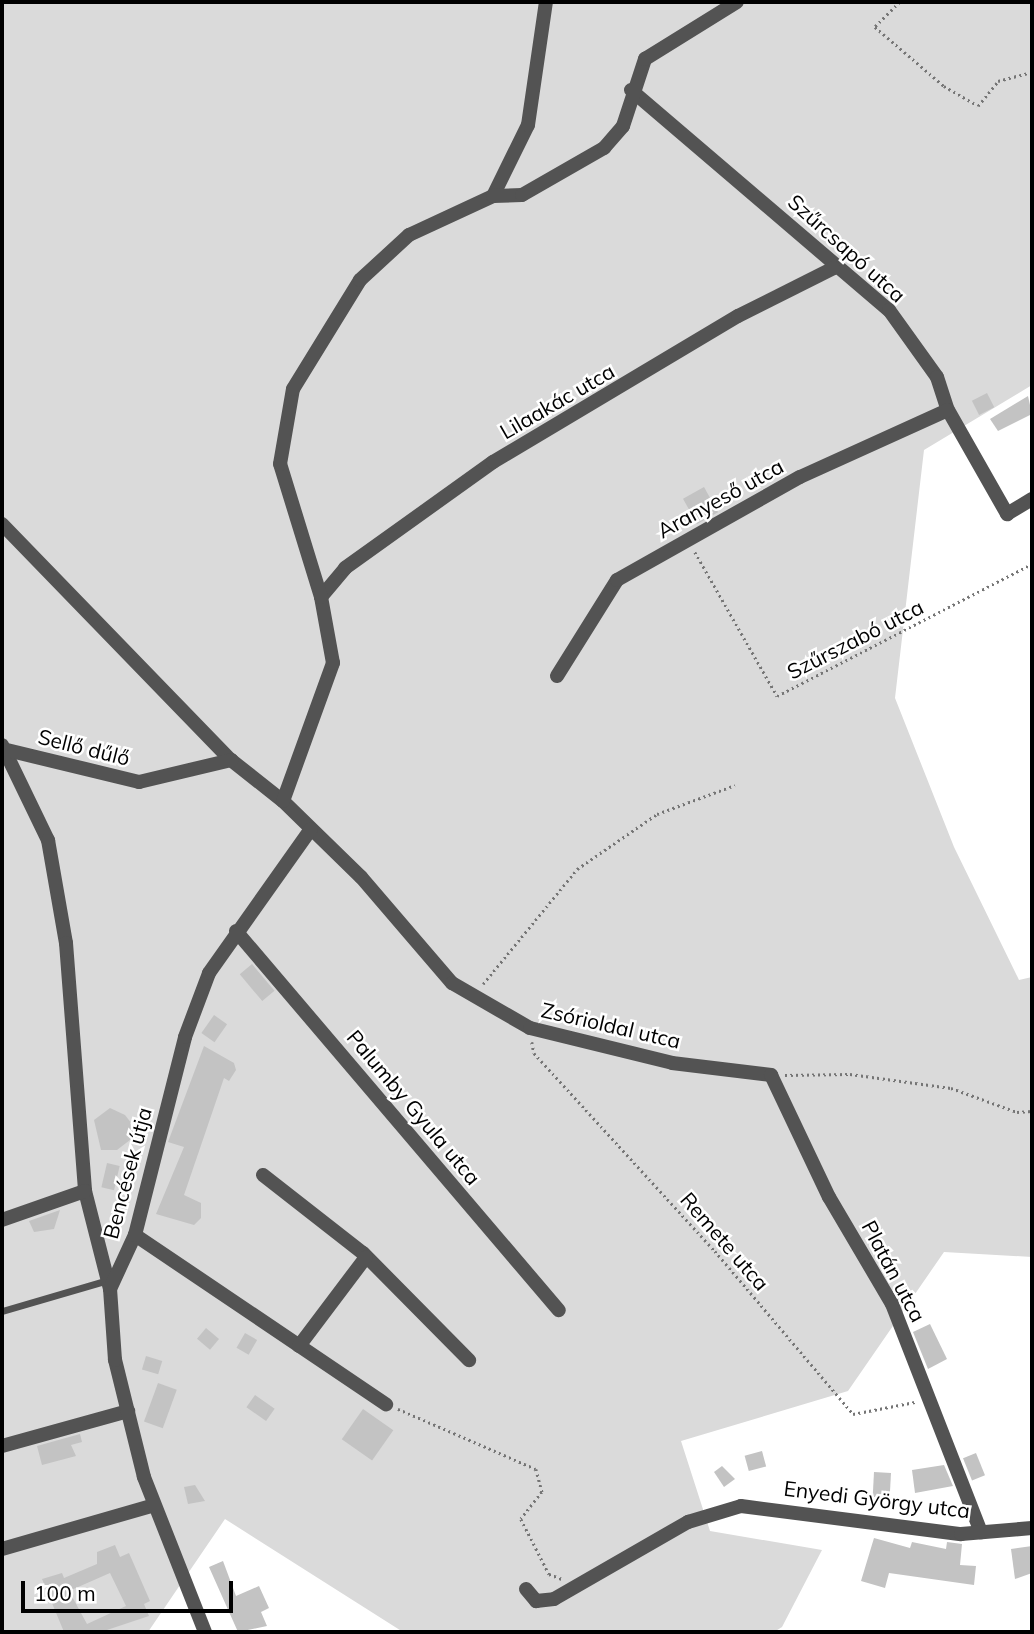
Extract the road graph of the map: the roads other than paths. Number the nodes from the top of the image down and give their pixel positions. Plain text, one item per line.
1 (546, 2) edge
2 (737, 2) edge
3 (631, 90) junction
4 (493, 196) junction
5 (834, 268) junction
6 (948, 410) junction
7 (1032, 499) edge
8 (2, 524) edge
9 (321, 597) junction
10 (557, 676) dead end
11 (4, 747) edge
12 (231, 760) junction
13 (283, 801) junction
14 (311, 829) junction
15 (236, 931) junction
16 (771, 1075) joint
17 (263, 1175) dead end
18 (85, 1191) junction
19 (2, 1220) edge
20 (135, 1236) junction
21 (366, 1256) junction
22 (109, 1285) junction
23 (559, 1310) dead end
24 (2, 1311) edge
25 (299, 1346) junction
26 (470, 1360) dead end
27 (386, 1404) road end
28 (128, 1411) junction
29 (2, 1446) edge
30 (154, 1505) junction
31 (1032, 1528) edge
32 (981, 1532) junction
33 (2, 1549) edge
34 (526, 1589) dead end
35 (205, 1632) edge

1 - 4 street
2 - 3 street
3 - 4 street
3 - 5 street, Szűrcsapó utca
4 - 9 street
5 - 6 street, Szűrcsapó utca
5 - 9 street, Lilaakác utca
6 - 7 street, Szűrcsapó utca
6 - 10 street, Aranyeső utca
8 - 12 street, Zsórioldal utca
9 - 13 street
11 - 12 street, Sellő dűlő
11 - 18 street
12 - 13 street, Zsórioldal utca
13 - 14 street, Zsórioldal utca
14 - 15 street, Bencések útja
14 - 16 street, Zsórioldal utca
15 - 20 street, Bencések útja
15 - 23 street, Palumby Gyula utca
16 - 32 street, Platán utca
17 - 21 street
18 - 19 street
18 - 22 street
20 - 22 street, Bencések útja
20 - 25 street
21 - 25 street
21 - 26 street
22 - 24 lane
22 - 28 street, Bencések útja
25 - 27 street
28 - 29 street
28 - 30 street, Bencések útja
30 - 33 street
30 - 35 street, Bencések útja
31 - 32 street, Enyedi György utca
32 - 34 street, Enyedi György utca

